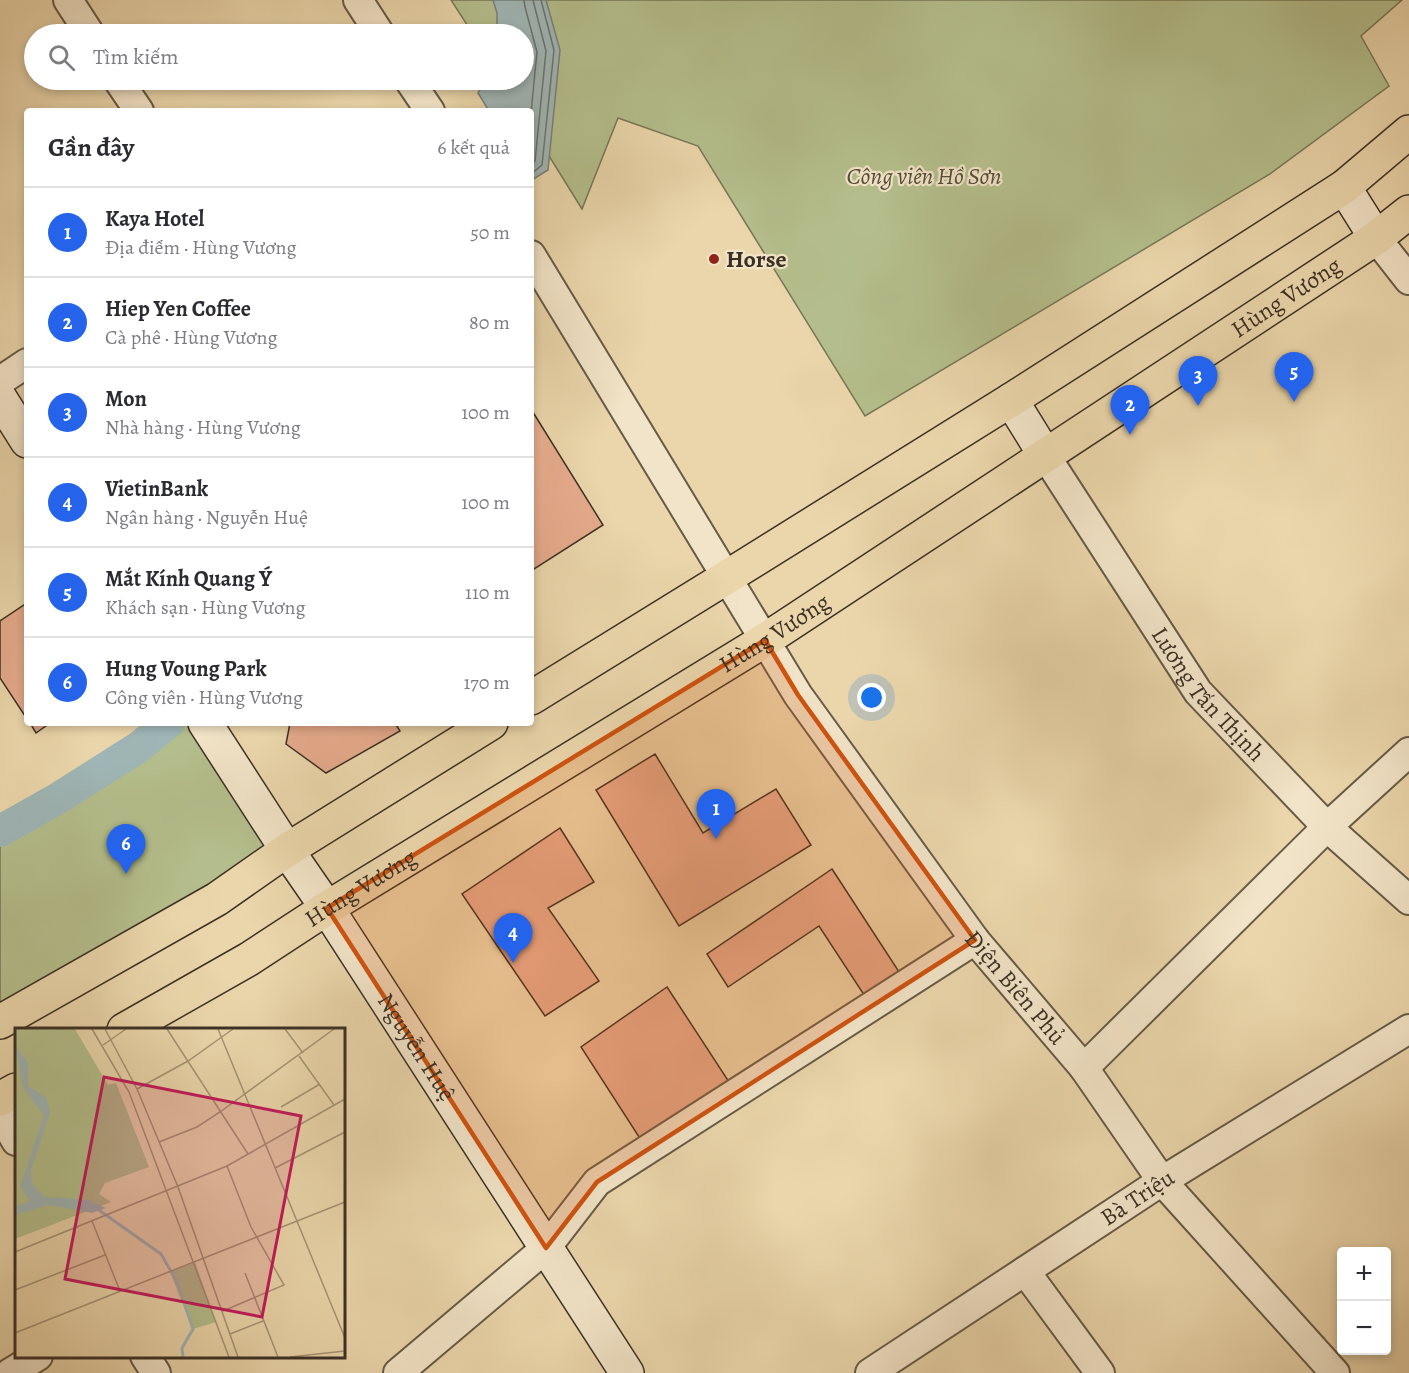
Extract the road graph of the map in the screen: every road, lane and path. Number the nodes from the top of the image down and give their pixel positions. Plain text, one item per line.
1 (68, 0) edge
2 (358, 0) edge
3 (84, 24) edge
4 (374, 24) edge
5 (125, 90) edge
6 (415, 90) edge
7 (137, 108) edge
8 (426, 108) edge
9 (1409, 132) edge
10 (1344, 187) junction
11 (1409, 212) edge
12 (1376, 238) junction
13 (534, 260) edge
14 (1409, 280) edge
15 (24, 365) edge
16 (0, 381) edge
17 (0, 398) edge
18 (1011, 400) junction
19 (24, 436) edge
20 (1045, 455) junction
21 (728, 577) junction
22 (765, 640) junction
23 (534, 696) edge
24 (207, 726) edge
25 (486, 726) edge
26 (1409, 752) edge
27 (1327, 827) junction
28 (287, 850) junction
29 (1409, 900) edge
30 (327, 908) junction
31 (975, 940) junction
32 (0, 1022) edge
33 (126, 1028) edge
34 (1409, 1029) edge
35 (1084, 1068) junction
36 (15, 1091) edge
37 (0, 1099) edge
38 (0, 1113) edge
39 (15, 1139) edge
40 (1162, 1181) junction
41 (546, 1248) junction
42 (1025, 1271) junction
43 (35, 1358) edge
44 (146, 1358) edge
45 (10, 1373) edge
46 (156, 1373) edge
47 (398, 1373) edge
48 (627, 1373) edge
49 (870, 1373) edge
50 (1100, 1373) edge
51 (1335, 1373) edge

1 - 3 street
2 - 4 street
5 - 7 street
6 - 8 street
9 - 10 main road
10 - 12 main road
10 - 18 main road
11 - 12 main road, Hùng Vương
12 - 14 street
12 - 20 main road, Hùng Vương
13 - 21 street, Điện Biên Phủ
15 - 16 street
17 - 19 main road
18 - 20 main road
18 - 21 main road
20 - 22 main road, Hùng Vương
20 - 27 street, Lương Tấn Thịnh
21 - 22 street, Điện Biên Phủ
21 - 23 main road
22 - 30 main road, Hùng Vương
22 - 31 street, Điện Biên Phủ
24 - 28 main road, Nguyễn Huệ
25 - 28 main road
26 - 27 street
27 - 29 street, Lương Tấn Thịnh
27 - 35 street
28 - 30 main road, Nguyễn Huệ
28 - 32 main road
30 - 33 main road, Hùng Vương
30 - 41 main road, Nguyễn Huệ
31 - 35 street, Điện Biên Phủ
31 - 41 street
34 - 40 street, Bà Triệu
35 - 40 street, Điện Biên Phủ
36 - 37 main road
38 - 39 street
40 - 42 street, Bà Triệu
40 - 51 street, Điện Biên Phủ
41 - 47 street
41 - 48 main road, Nguyễn Huệ
42 - 49 street, Bà Triệu
42 - 50 street
43 - 45 street
44 - 46 street

